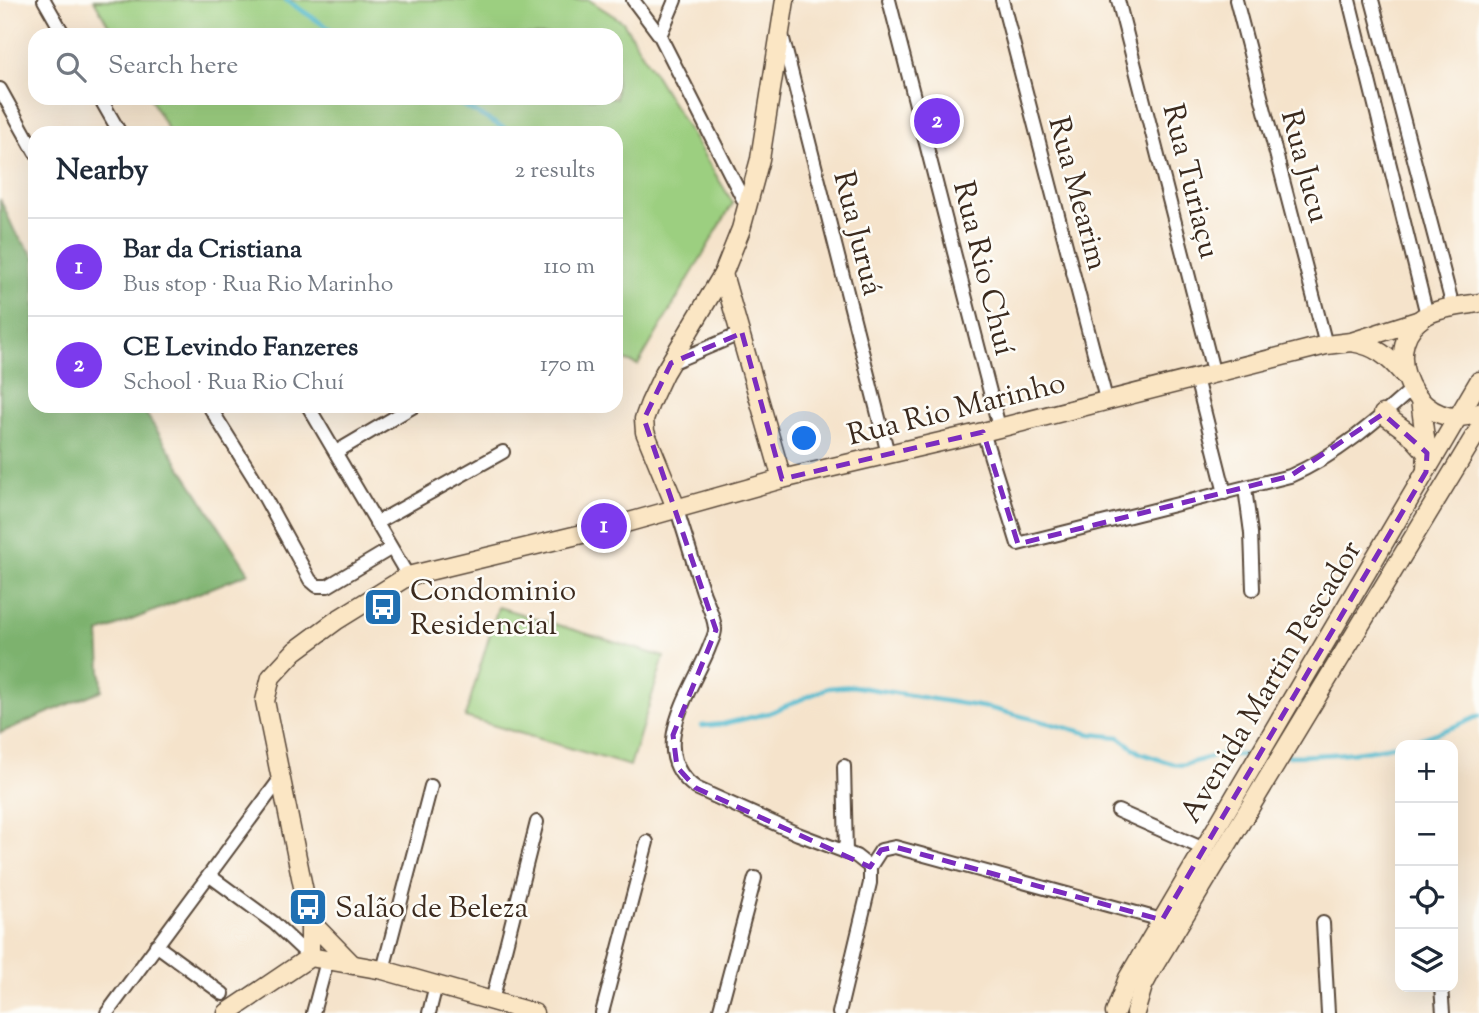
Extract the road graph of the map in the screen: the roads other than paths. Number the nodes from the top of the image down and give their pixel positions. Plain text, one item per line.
1 (44, 0) edge
2 (633, 0) edge
3 (675, 0) edge
4 (785, 0) edge
5 (889, 0) edge
6 (1002, 0) edge
7 (1118, 0) edge
8 (1236, 0) edge
9 (1349, 0) edge
10 (1372, 0) edge
11 (780, 24) junction
12 (60, 28) edge
13 (660, 36) junction
14 (0, 89) edge
15 (104, 105) edge
16 (116, 126) edge
17 (28, 139) edge
18 (747, 207) junction
19 (723, 274) junction
20 (1479, 303) edge
21 (1455, 307) junction
22 (1479, 315) edge
23 (1424, 317) junction
24 (742, 333) junction
25 (1351, 342) junction
26 (1326, 345) junction
27 (671, 363) junction
28 (1214, 374) junction
29 (1196, 379) junction
30 (1479, 381) edge
31 (1412, 388) junction
32 (1106, 399) junction
33 (213, 413) edge
34 (312, 413) edge
35 (402, 413) edge
36 (1479, 413) edge
37 (1383, 414) junction
38 (1456, 417) junction
39 (991, 429) junction
40 (1476, 437) edge
41 (336, 452) junction
42 (503, 452) dead end
43 (1427, 453) junction
44 (888, 454) junction
45 (1426, 472) junction
46 (782, 479) junction
47 (1245, 488) junction
48 (1225, 493) junction
49 (677, 510) junction
50 (376, 523) junction
51 (390, 549) junction
52 (408, 576) junction
53 (1253, 589) dead end
54 (844, 766) dead end
55 (280, 779) junction
56 (431, 786) dead end
57 (1118, 811) dead end
58 (537, 821) dead end
59 (647, 842) dead end
60 (1204, 849) junction
61 (846, 853) junction
62 (870, 867) junction
63 (210, 876) junction
64 (755, 878) dead end
65 (1162, 920) junction
66 (310, 921) junction
67 (1323, 923) dead end
68 (156, 945) junction
69 (319, 959) junction
70 (353, 965) junction
71 (383, 970) junction
72 (436, 985) junction
73 (1441, 992) edge
74 (223, 994) dead end
75 (492, 1001) junction
76 (107, 1013) edge
77 (227, 1013) edge
78 (313, 1013) edge
79 (429, 1013) edge
80 (534, 1013) edge
81 (602, 1013) edge
82 (719, 1013) edge
83 (839, 1013) edge
84 (1115, 1013) edge
85 (1135, 1013) edge
86 (1328, 1013) edge
87 (1443, 1013) edge

1 - 12 street
2 - 13 street
3 - 13 street
4 - 11 street
5 - 39 street, Rua Rio Chuí
6 - 32 street, Rua Mearim
7 - 28 street, Rua Turiaçu
8 - 26 street, Rua Jucu
9 - 23 street
10 - 21 street
11 - 18 street
11 - 44 street, Rua Juruá
13 - 18 street
14 - 17 street
15 - 16 street
18 - 19 street
19 - 24 street
19 - 27 street
20 - 21 street, Rua Rio Marinho
21 - 22 street
21 - 23 street, Rua Rio Marinho
23 - 25 street, Rua Rio Marinho
23 - 31 street
24 - 27 street
24 - 46 street
25 - 26 street, Rua Rio Marinho
25 - 31 street, Rua Rio Marinho
26 - 28 street, Rua Rio Marinho
27 - 49 street
28 - 29 street, Rua Rio Marinho
29 - 32 street, Rua Rio Marinho
29 - 48 street
30 - 38 street, Avenida Martin Pescador
31 - 37 street
31 - 38 street, Rua Rio Marinho
31 - 43 street
32 - 39 street, Rua Rio Marinho
33 - 51 street
34 - 41 street
35 - 41 street
36 - 38 street
37 - 43 street
37 - 47 street
38 - 45 street, Avenida Martin Pescador
39 - 44 street, Rua Rio Marinho
39 - 48 street, Rua Rio Chuí
40 - 85 street, Avenida Martin Pescador
41 - 50 street
42 - 50 street
43 - 45 street
44 - 46 street, Rua Rio Marinho
45 - 60 street, Avenida Martin Pescador
46 - 49 street, Rua Rio Marinho
47 - 48 street
47 - 53 street
49 - 52 street, Rua Rio Marinho
49 - 61 street
50 - 51 street
51 - 52 street
52 - 55 street, Rua Rio Marinho
54 - 61 street
55 - 63 street
55 - 66 street, Rua Rio Marinho
56 - 71 street
57 - 60 street
58 - 75 street
59 - 81 street
60 - 65 street, Avenida Martin Pescador
61 - 62 street
62 - 65 street
62 - 83 street
63 - 68 street
63 - 69 street
64 - 82 street
65 - 84 street, Avenida Martin Pescador
66 - 69 street, Rua Rio Marinho
66 - 70 street
67 - 86 street
68 - 74 street
68 - 76 street
69 - 70 street
69 - 77 street
69 - 78 street
70 - 71 street
71 - 72 street
72 - 75 street
72 - 79 street
73 - 87 street
75 - 80 street

